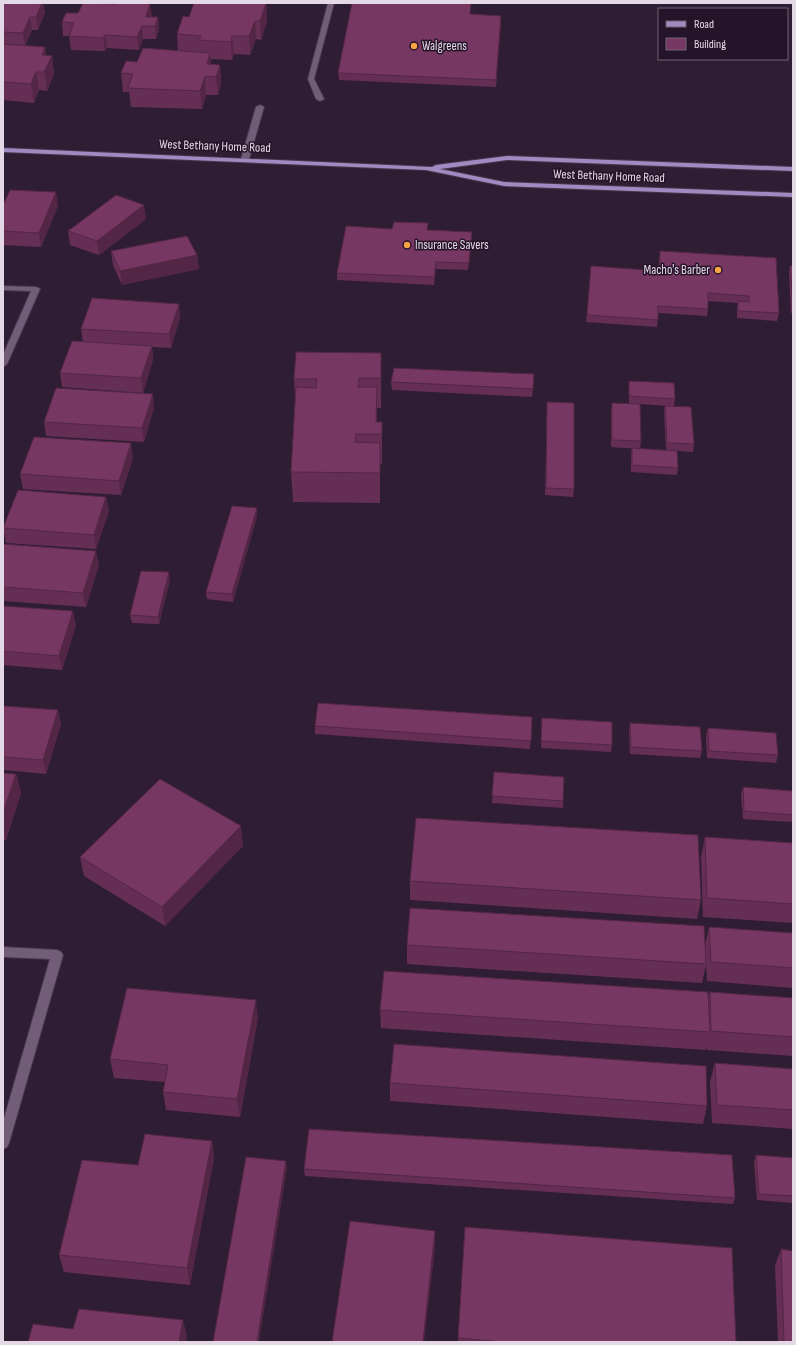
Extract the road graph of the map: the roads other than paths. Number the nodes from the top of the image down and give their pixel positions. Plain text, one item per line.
1 (331, 3) edge
2 (320, 98) dead end
3 (260, 107) dead end
4 (3, 150) edge
5 (245, 159) junction
6 (426, 168) junction
7 (793, 169) edge
8 (793, 196) edge
9 (3, 288) edge
10 (3, 364) edge
11 (3, 952) edge
12 (3, 1143) edge

1 - 2 street
3 - 5 street
4 - 5 main road, West Bethany Home Road
5 - 6 main road, West Bethany Home Road
6 - 7 main road, West Bethany Home Road
6 - 8 main road, West Bethany Home Road
9 - 10 street
11 - 12 street

